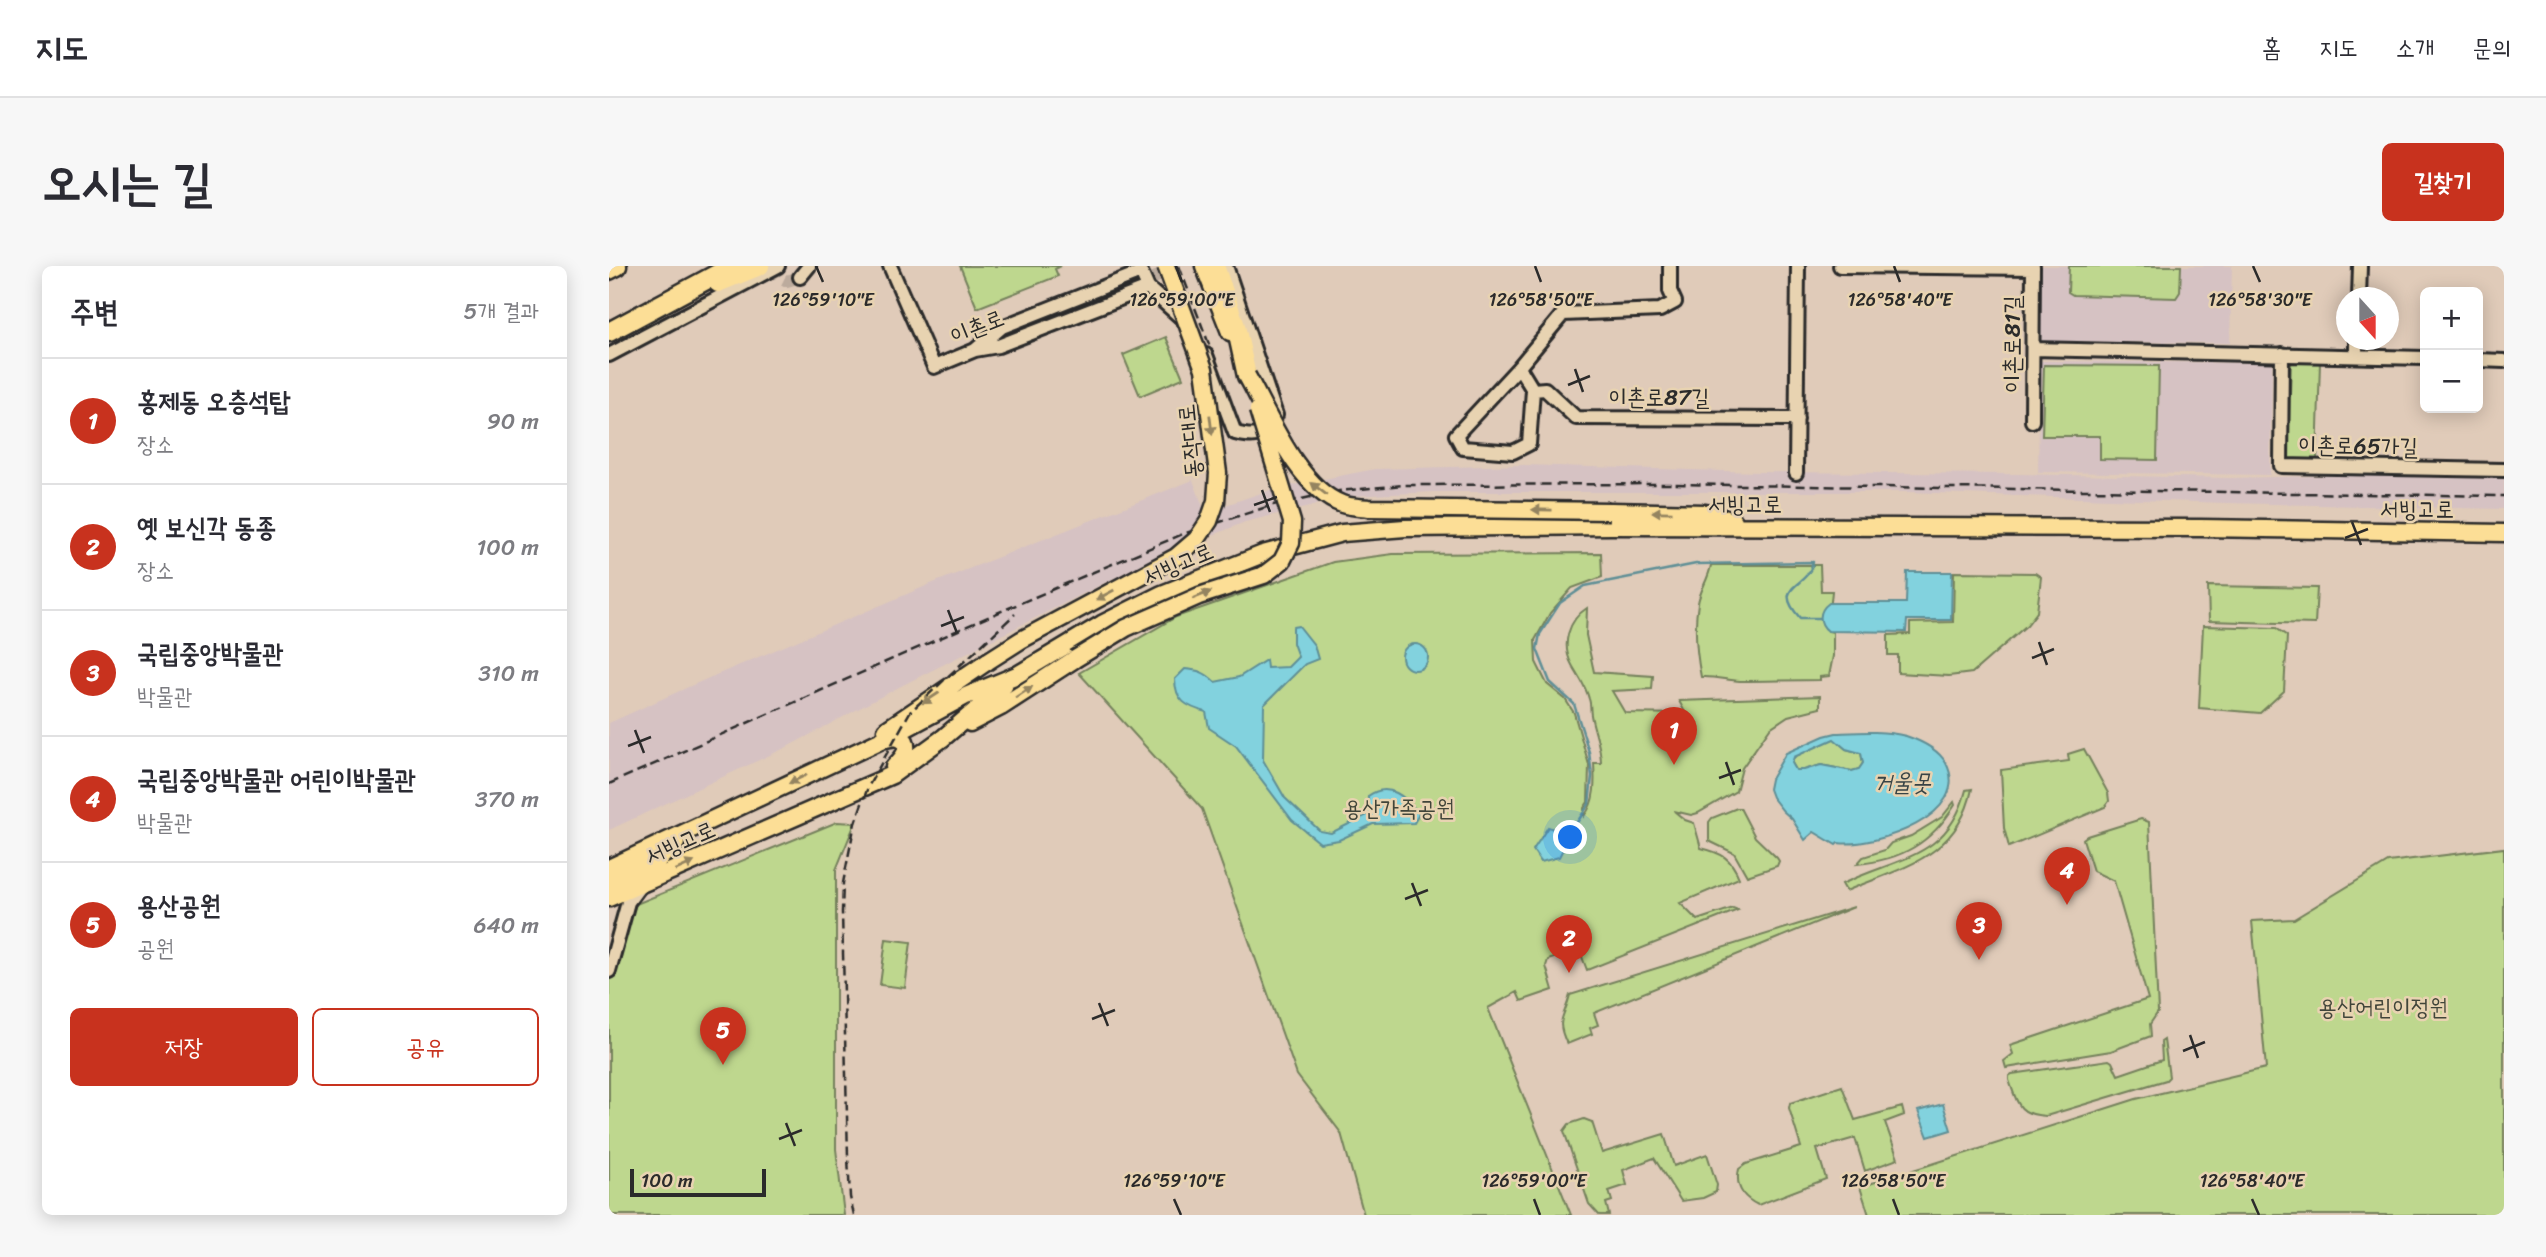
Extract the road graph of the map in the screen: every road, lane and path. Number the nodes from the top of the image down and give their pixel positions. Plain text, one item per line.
1 (617, 266) edge
2 (732, 266) edge
3 (759, 266) edge
4 (778, 266) edge
5 (809, 266) edge
6 (890, 266) edge
7 (1166, 266) edge
8 (1204, 266) edge
9 (1215, 266) edge
10 (1226, 266) edge
11 (1670, 266) edge
12 (1798, 266) edge
13 (1840, 266) edge
14 (2360, 266) edge
15 (2033, 267) edge
16 (609, 270) edge
17 (800, 277) dead end
18 (2359, 287) edge
19 (662, 303) junction
20 (609, 332) edge
21 (2033, 349) junction
22 (2355, 350) edge
23 (2282, 354) junction
24 (609, 355) edge
25 (2355, 356) junction
26 (2420, 358) edge
27 (2483, 360) edge
28 (2504, 361) edge
29 (1519, 367) junction
30 (1247, 376) junction
31 (1534, 390) junction
32 (1797, 419) junction
33 (2032, 421) dead end
34 (2504, 470) edge
35 (1796, 473) dead end
36 (1753, 527) junction
37 (2504, 533) edge
38 (1017, 675) junction
39 (943, 738) junction
40 (884, 739) junction
41 (860, 750) junction
42 (880, 781) junction
43 (688, 832) junction
44 (609, 868) edge
45 (609, 882) edge
46 (640, 886) junction
47 (609, 898) edge
48 (609, 971) edge

1 - 16 highway
2 - 19 highway
3 - 19 highway
4 - 24 street
5 - 17 street
6 - 10 street, 이촌로
7 -> 41 main road, 동작대로, bridge
8 - 30 main road
9 - 30 highway
11 - 29 street
12 - 32 street
13 - 15 street, 이촌로81길
14 - 18 street
15 - 21 street, 이촌로81길
19 - 20 highway
21 - 23 street
21 - 33 street, 이촌로81길
22 - 25 street
23 - 25 street
23 - 34 street, 이촌로65가길
25 - 26 street
27 - 28 street
29 - 31 street
29 - 31 street
36 -> 30 main road, bridge
39 -> 30 main road, bridge
31 - 32 street, 이촌로87길
32 - 35 street
36 - 37 main road, 서빙고로
36 - 38 main road, 서빙고로
38 - 39 main road, 서빙고로
38 - 40 main road, 서빙고로
39 - 42 main road, 서빙고로
40 - 41 main road, 서빙고로
40 - 42 main road
41 -> 43 main road, 서빙고로
46 -> 42 main road, 서빙고로
43 - 44 main road, 서빙고로
43 - 45 main road, 서빙고로
46 - 47 main road, 서빙고로
46 - 48 street

